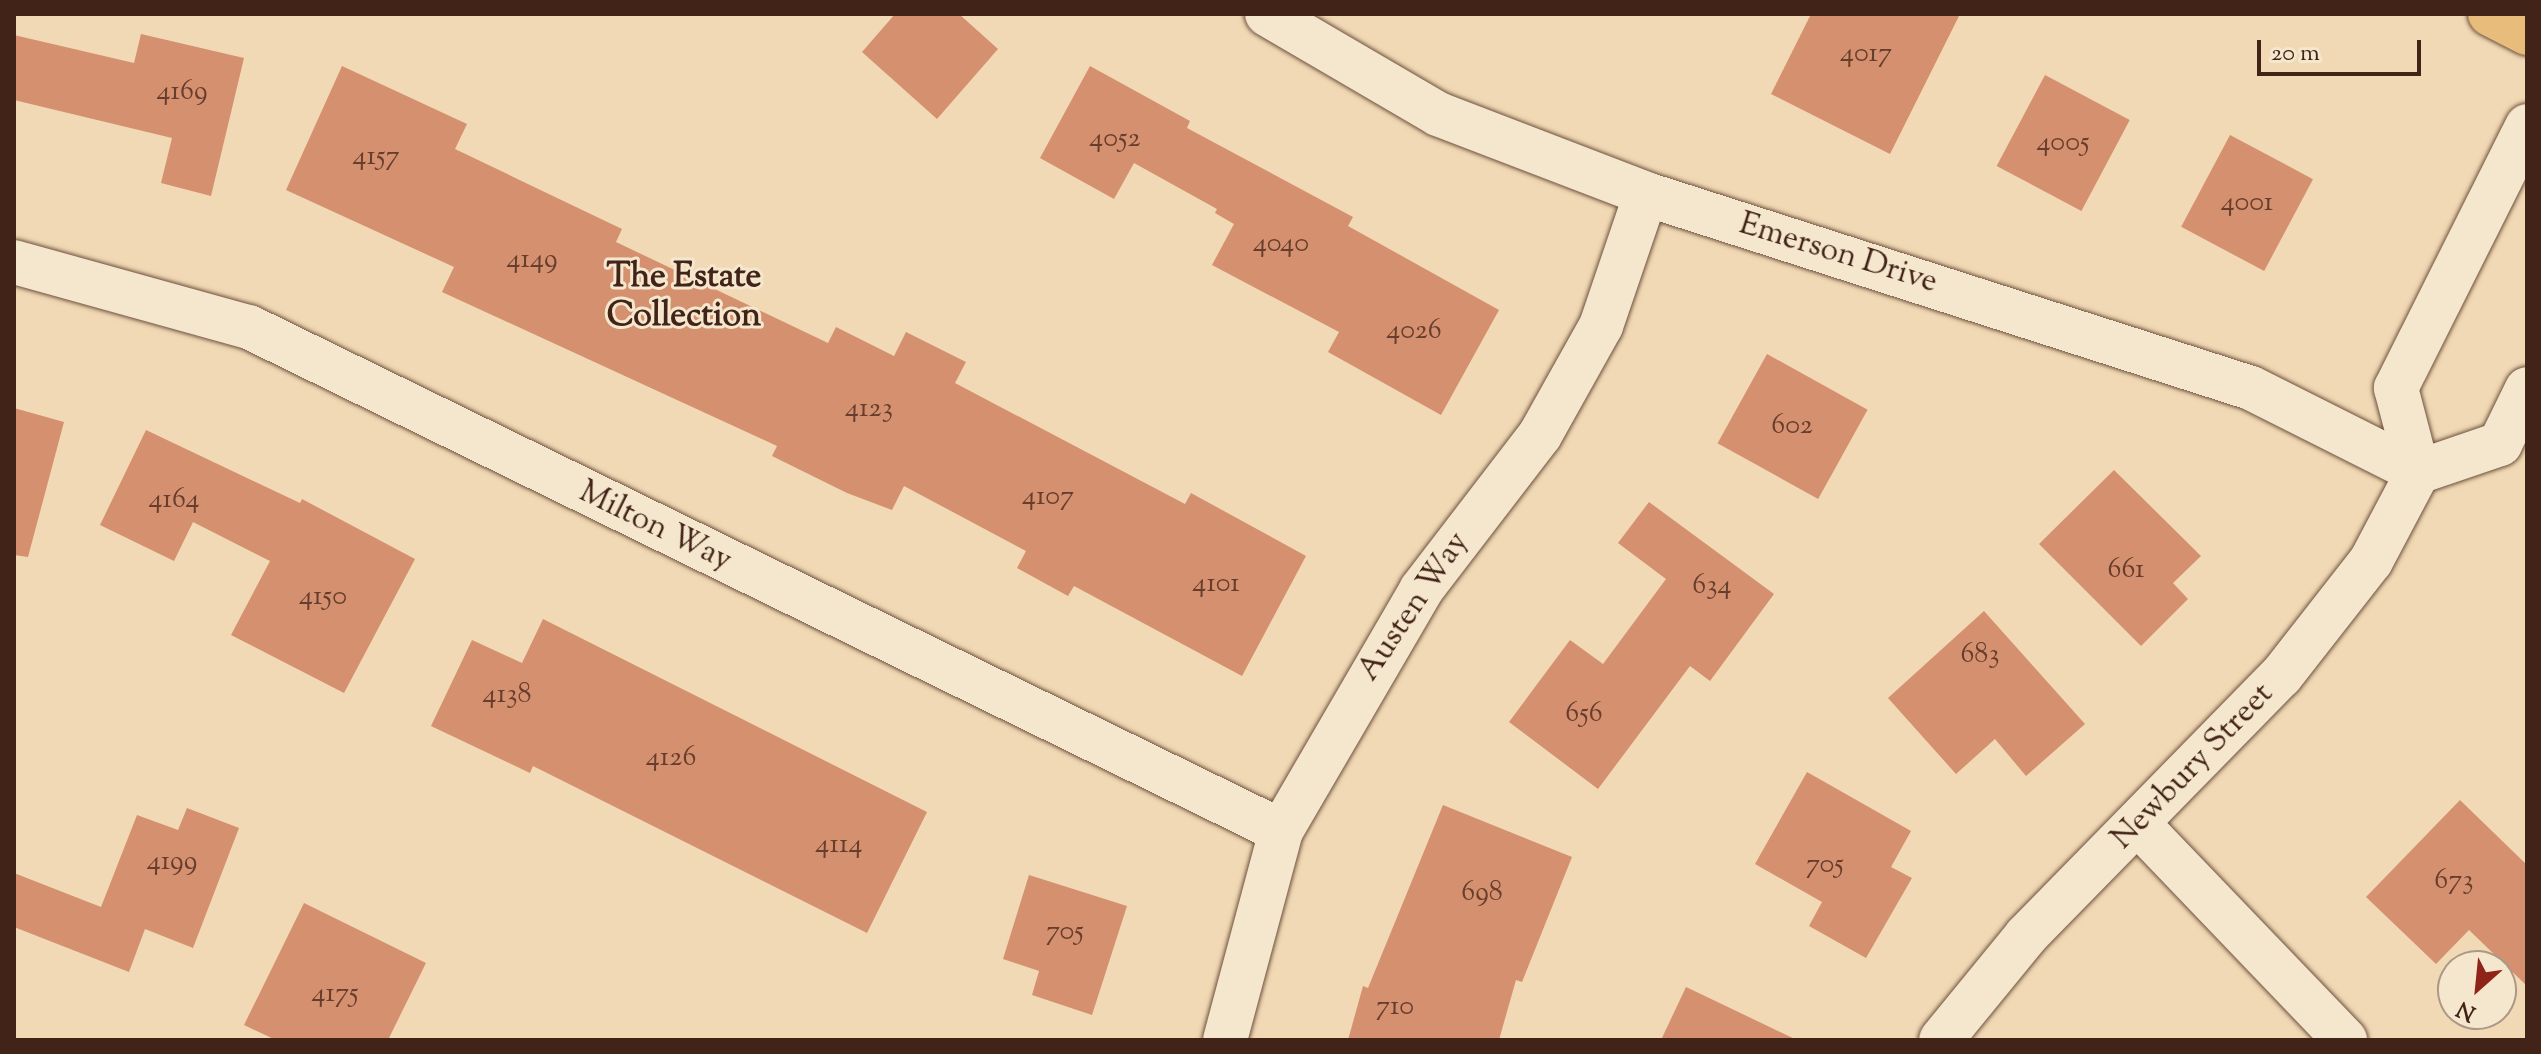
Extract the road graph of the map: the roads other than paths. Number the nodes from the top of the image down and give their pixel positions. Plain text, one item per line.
1 (1267, 14) edge
2 (2490, 14) edge
3 (2527, 33) edge
4 (2527, 126) edge
5 (1646, 194) junction
6 (14, 262) edge
7 (2527, 389) edge
8 (2418, 472) junction
9 (2139, 825) junction
10 (1281, 831) junction
11 (1225, 1040) edge
12 (1941, 1040) edge
13 (2345, 1040) edge

1 - 5 street, Emerson Drive
2 - 3 main road
4 - 8 street
5 - 8 street, Emerson Drive
5 - 10 street, Austen Way
6 - 10 street, Milton Way
7 - 8 street
8 - 9 street, Newbury Street
9 - 12 street, Newbury Street
9 - 13 street
10 - 11 street, Austen Way

